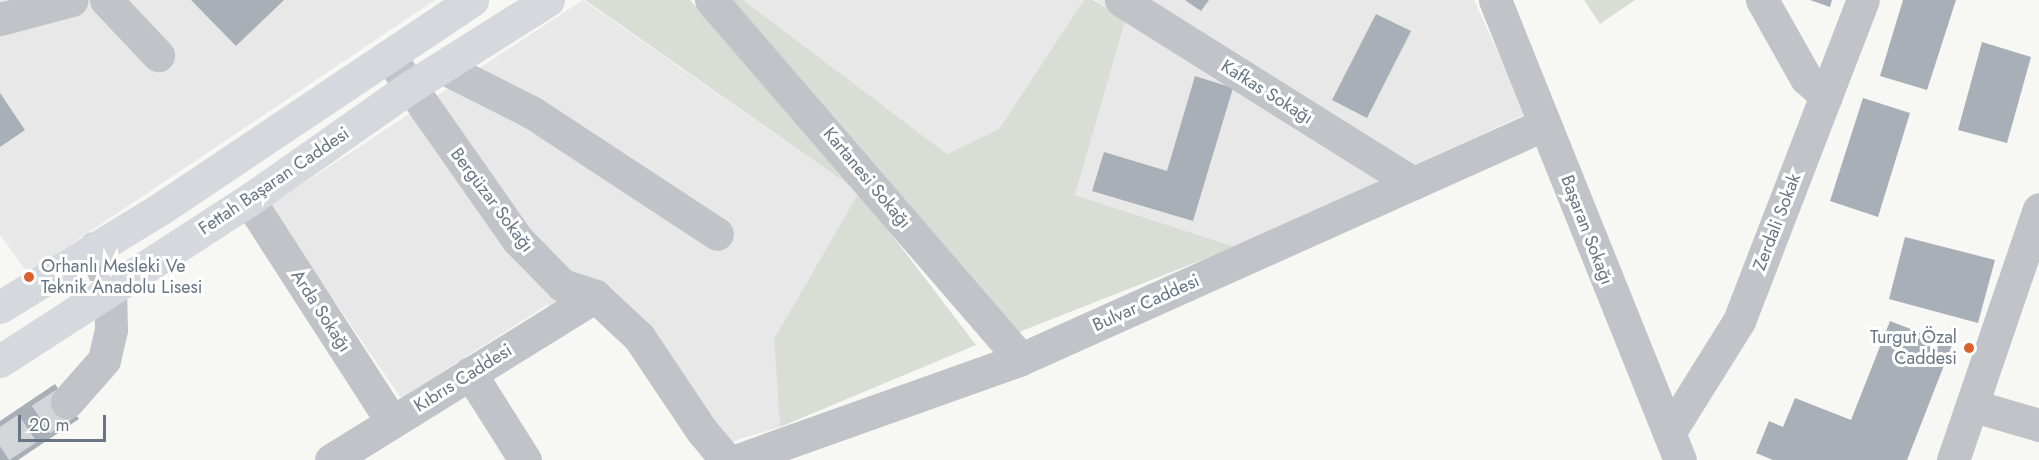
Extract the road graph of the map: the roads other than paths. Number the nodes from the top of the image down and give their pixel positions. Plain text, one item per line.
1 (72, 0) edge
2 (106, 0) edge
3 (472, 0) edge
4 (548, 0) edge
5 (711, 0) edge
6 (1120, 0) edge
7 (1495, 0) edge
8 (1762, 0) edge
9 (1863, 0) edge
10 (0, 19) edge
11 (158, 55) dead end
12 (389, 56) junction
13 (442, 67) junction
14 (411, 87) junction
15 (1826, 96) junction
16 (1545, 124) junction
17 (1413, 183) junction
18 (249, 200) junction
19 (2039, 209) edge
20 (717, 234) dead end
21 (95, 248) junction
22 (110, 289) junction
23 (595, 296) junction
24 (3, 298) edge
25 (1021, 359) junction
26 (0, 361) edge
27 (470, 373) junction
28 (67, 402) tunnel mouth
29 (1974, 406) junction
30 (392, 422) junction
31 (2039, 425) edge
32 (1675, 447) edge
33 (331, 460) edge
34 (525, 460) edge
35 (726, 460) edge
36 (738, 460) edge
37 (1953, 460) edge

1 - 10 street
2 - 11 street
3 - 12 main road
4 - 13 main road, Fettah Başaran Caddesi
5 - 25 street, Kartanesi Sokağı
6 - 17 street, Kafkas Sokağı
7 - 16 street, Başaran Sokağı
8 - 15 street
9 - 15 street, Zerdali Sokak
12 - 14 street, Bergüzar Sokağı
12 - 21 main road
13 - 14 main road, Fettah Başaran Caddesi
13 - 20 street
14 - 18 main road, Fettah Başaran Caddesi
14 - 23 street, Bergüzar Sokağı
15 - 32 street, Zerdali Sokak
16 - 17 street, Bulvar Caddesi
16 - 32 street, Başaran Sokağı
17 - 25 street, Bulvar Caddesi
18 - 22 main road, Fettah Başaran Caddesi
18 - 30 street, Arda Sokağı
19 - 29 street
21 - 22 street
21 - 24 main road
22 - 26 main road, Fettah Başaran Caddesi
22 - 28 street
23 - 27 street, Kıbrıs Caddesi
23 - 35 street, Bergüzar Sokağı
25 - 36 street, Bulvar Caddesi
27 - 30 street, Kıbrıs Caddesi
27 - 34 street
29 - 31 street
29 - 37 street
30 - 33 street, Kıbrıs Caddesi

